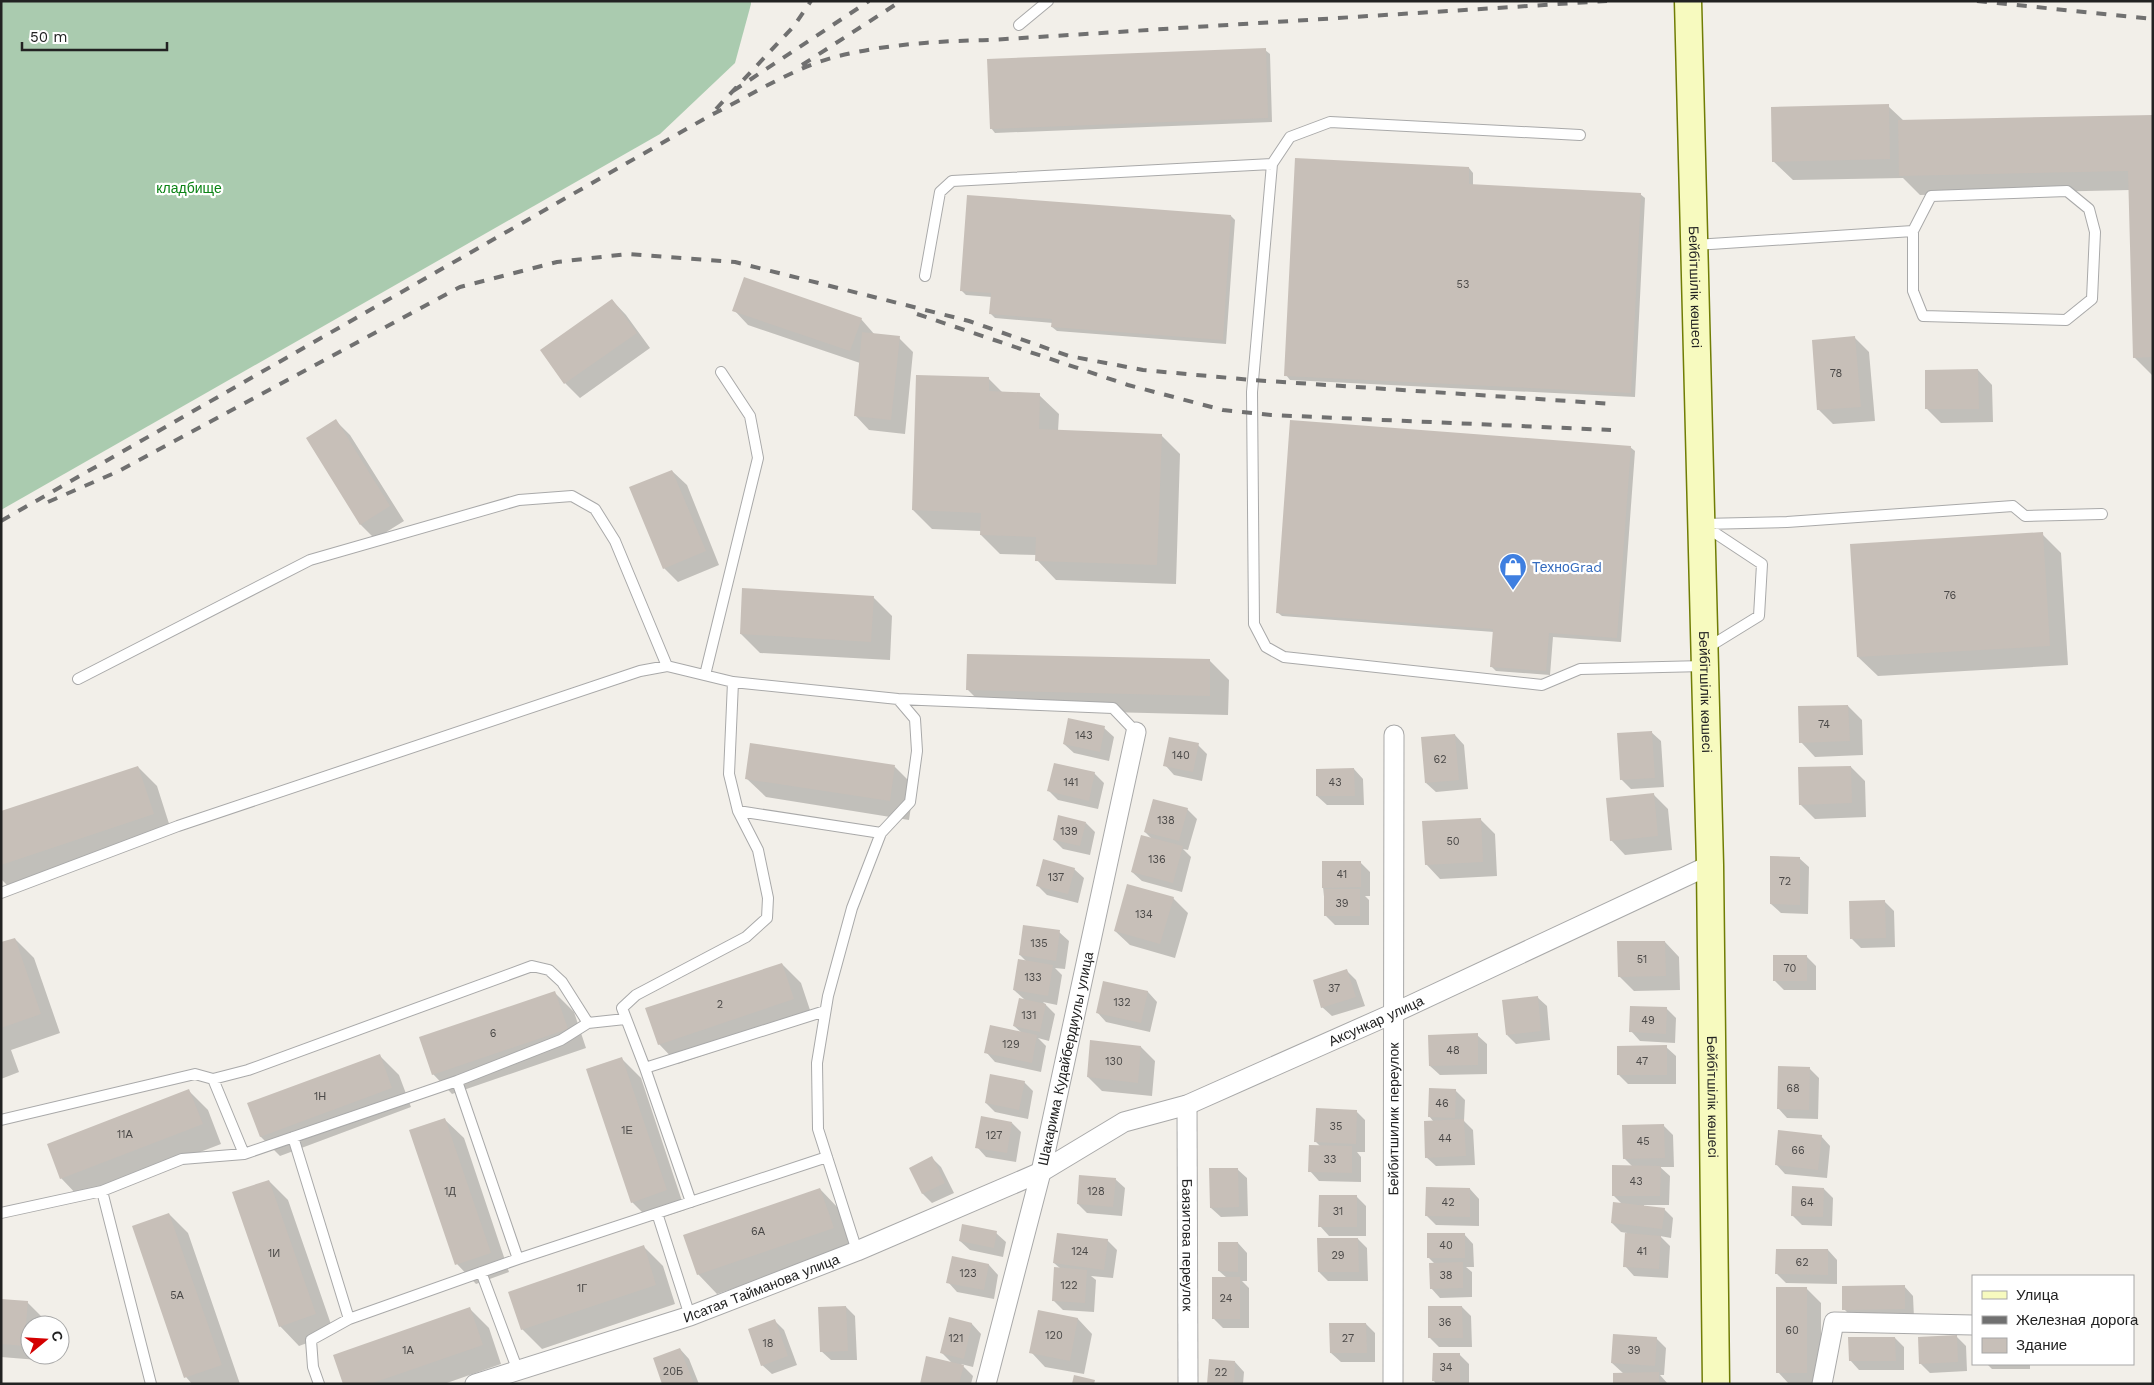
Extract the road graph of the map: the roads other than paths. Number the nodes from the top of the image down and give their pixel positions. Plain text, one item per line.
1 (1048, 1) edge
2 (1688, 1) edge
3 (1019, 25) dead end
4 (1580, 135) dead end
5 (1272, 164) junction
6 (1913, 232) junction
7 (1694, 245) junction
8 (925, 276) dead end
9 (721, 372) dead end
10 (2102, 514) dead end
11 (1701, 524) junction
12 (1705, 658) junction
13 (667, 666) junction
14 (705, 675) junction
15 (78, 679) dead end
16 (733, 682) junction
17 (898, 699) junction
18 (1136, 732) joint
19 (1394, 735) dead end
20 (738, 811) junction
21 (881, 833) junction
22 (1710, 865) junction
23 (1, 894) edge
24 (825, 1011) junction
25 (1394, 1013) junction
26 (625, 1019) junction
27 (588, 1023) junction
28 (645, 1068) junction
29 (213, 1079) junction
30 (457, 1081) junction
31 (1187, 1105) junction
32 (1, 1120) edge
33 (292, 1137) junction
34 (244, 1154) junction
35 (827, 1157) junction
36 (1040, 1172) junction
37 (102, 1191) junction
38 (691, 1202) junction
39 (1, 1213) edge
40 (657, 1213) junction
41 (857, 1251) junction
42 (518, 1259) junction
43 (480, 1272) junction
44 (690, 1316) junction
45 (349, 1319) junction
46 (1972, 1326) edge
47 (518, 1371) junction
48 (151, 1384) edge
49 (319, 1384) edge
50 (475, 1384) edge
51 (986, 1384) edge
52 (1188, 1384) edge
53 (1393, 1384) edge
54 (1716, 1384) edge
55 (1822, 1384) edge

1 - 3 lane
2 - 7 street, Бейбітшілік көшесі
4 - 5 lane
5 - 8 lane
5 - 12 lane
6 - 6 lane
6 - 7 lane
7 - 11 street, Бейбітшілік көшесі
9 - 14 lane
10 - 11 lane
11 - 12 street, Бейбітшілік көшесі
11 - 12 lane
12 - 22 street, Бейбітшілік көшесі
13 - 14 lane
13 - 15 lane
13 - 23 lane
14 - 16 lane
16 - 17 lane
16 - 20 lane
17 - 18 lane
17 - 21 lane
18 - 36 street, Шакарима Кудайбердиулы улица
19 - 25 street, Бейбитшилик переулок
20 - 21 lane
20 - 26 lane
21 - 24 lane
22 - 25 street, Аксункар улица
22 - 54 street, Бейбітшілік көшесі
24 - 28 lane
24 - 35 lane
25 - 31 street, Аксункар улица
25 - 53 street, Бейбитшилик переулок
26 - 27 lane
26 - 28 lane
27 - 29 lane
27 - 30 lane
28 - 38 lane
29 - 32 lane
29 - 34 lane
30 - 33 lane
30 - 42 lane
31 - 36 street, Аксункар улица
31 - 52 street, Баязитова переулок
33 - 34 lane
33 - 45 lane
34 - 37 lane
35 - 38 lane
35 - 41 lane
36 - 41 street, Исатая Тайманова улица
36 - 51 street, Шакарима Кудайбердиулы улица
37 - 39 lane
37 - 48 lane
38 - 40 lane
40 - 42 lane
40 - 44 lane
41 - 44 street, Исатая Тайманова улица
42 - 43 lane
43 - 45 lane
43 - 47 lane
44 - 47 street, Исатая Тайманова улица
45 - 49 lane
46 - 55 street
47 - 50 street, Исатая Тайманова улица

